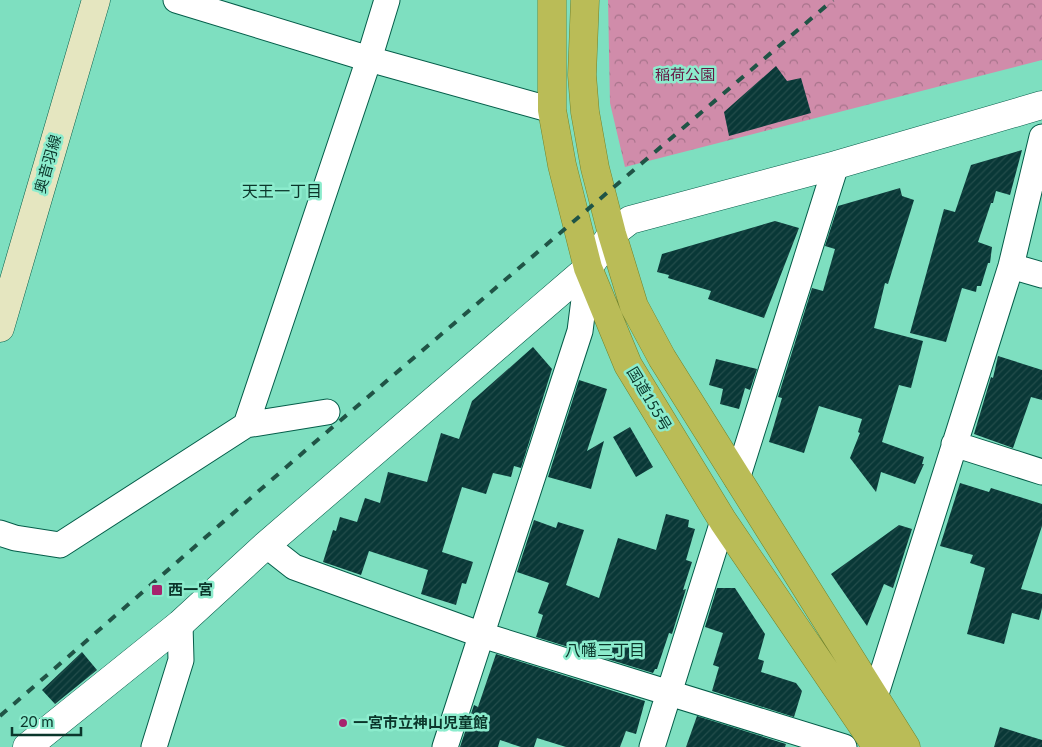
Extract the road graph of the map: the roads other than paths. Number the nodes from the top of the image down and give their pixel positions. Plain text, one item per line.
1 (96, 0) edge
2 (176, 0) edge
3 (387, 0) edge
4 (552, 0) edge
5 (585, 0) edge
6 (369, 59) junction
7 (1042, 105) edge
8 (552, 110) junction
9 (1042, 137) edge
10 (836, 165) junction
11 (612, 234) junction
12 (1011, 266) junction
13 (588, 268) junction
14 (1042, 276) edge
15 (0, 326) edge
16 (327, 412) dead end
17 (246, 425) junction
18 (954, 444) junction
19 (1042, 472) edge
20 (737, 479) junction
21 (723, 521) junction
22 (0, 533) edge
23 (266, 545) junction
24 (180, 624) junction
25 (482, 635) junction
26 (668, 694) junction
27 (875, 696) junction
28 (27, 747) edge
29 (154, 747) edge
30 (445, 747) edge
31 (652, 747) edge
32 (844, 747) edge
33 (877, 747) edge
34 (906, 747) edge

1 - 15 main road, 奥音羽線
2 - 6 street
3 - 6 street
4 - 8 highway, 国道155号
5 - 11 highway
6 - 8 street
6 - 17 street
7 - 10 street
8 - 13 highway, 国道155号
9 - 12 street
10 - 11 street
10 - 20 street
11 - 13 street
11 - 20 highway
12 - 14 street
12 - 18 street
13 - 21 highway, 国道155号
13 - 23 street
13 - 25 street
16 - 17 street
17 - 22 street
18 - 19 street
18 - 27 street
20 - 27 highway
21 - 26 street
21 - 33 highway, 国道155号
23 - 24 street
23 - 25 street
24 - 28 street
24 - 29 street
25 - 26 street
25 - 30 street
26 - 31 street
26 - 32 street
27 - 34 highway

